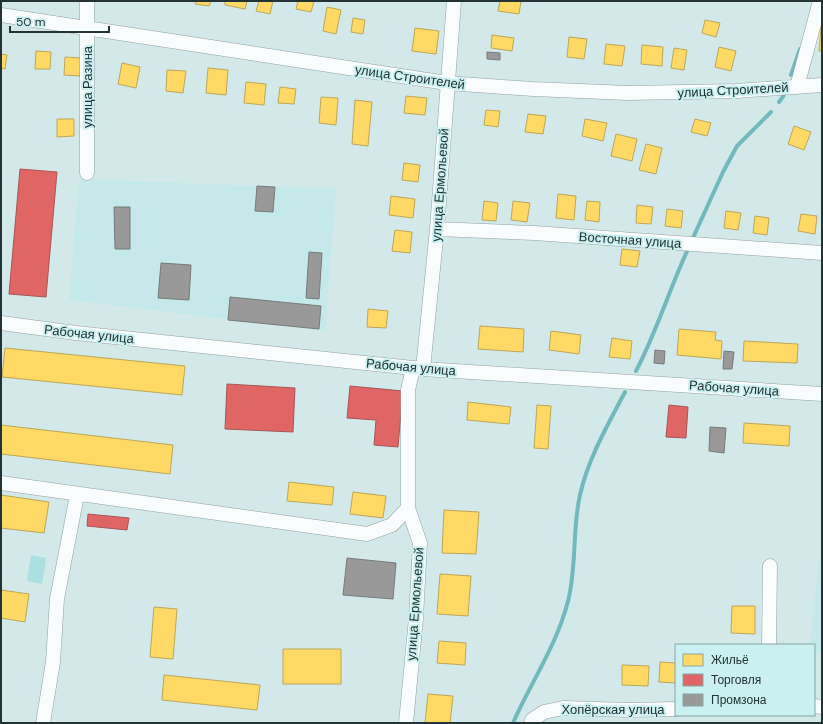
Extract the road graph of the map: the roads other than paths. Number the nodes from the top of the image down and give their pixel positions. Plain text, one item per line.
1 (87, 1) edge
2 (454, 1) edge
3 (820, 1) edge
4 (1, 15) edge
5 (87, 27) junction
6 (447, 83) junction
7 (822, 85) edge
8 (797, 86) junction
9 (87, 173) dead end
10 (437, 230) junction
11 (822, 254) edge
12 (1, 323) edge
13 (418, 368) junction
14 (822, 394) edge
15 (1, 483) edge
16 (77, 495) junction
17 (408, 508) junction
18 (770, 566) dead end
19 (769, 644) edge
20 (675, 709) edge
21 (43, 723) edge
22 (406, 723) edge
23 (531, 723) edge

1 - 5 street, улица Разина
2 - 6 street, улица Ермольевой
3 - 8 street
4 - 5 street, улица Строителей
5 - 6 street, улица Строителей
5 - 9 street, улица Разина
6 - 8 street, улица Строителей
6 - 10 street, улица Ермольевой
7 - 8 street, улица Строителей
10 - 11 street, Восточная улица
10 - 13 street, улица Ермольевой
12 - 13 street, Рабочая улица
13 - 14 street, Рабочая улица
13 - 17 street, улица Ермольевой
15 - 16 street
16 - 17 street
16 - 21 street
17 - 22 street, улица Ермольевой
18 - 19 street
20 - 23 street, Хопёрская улица

